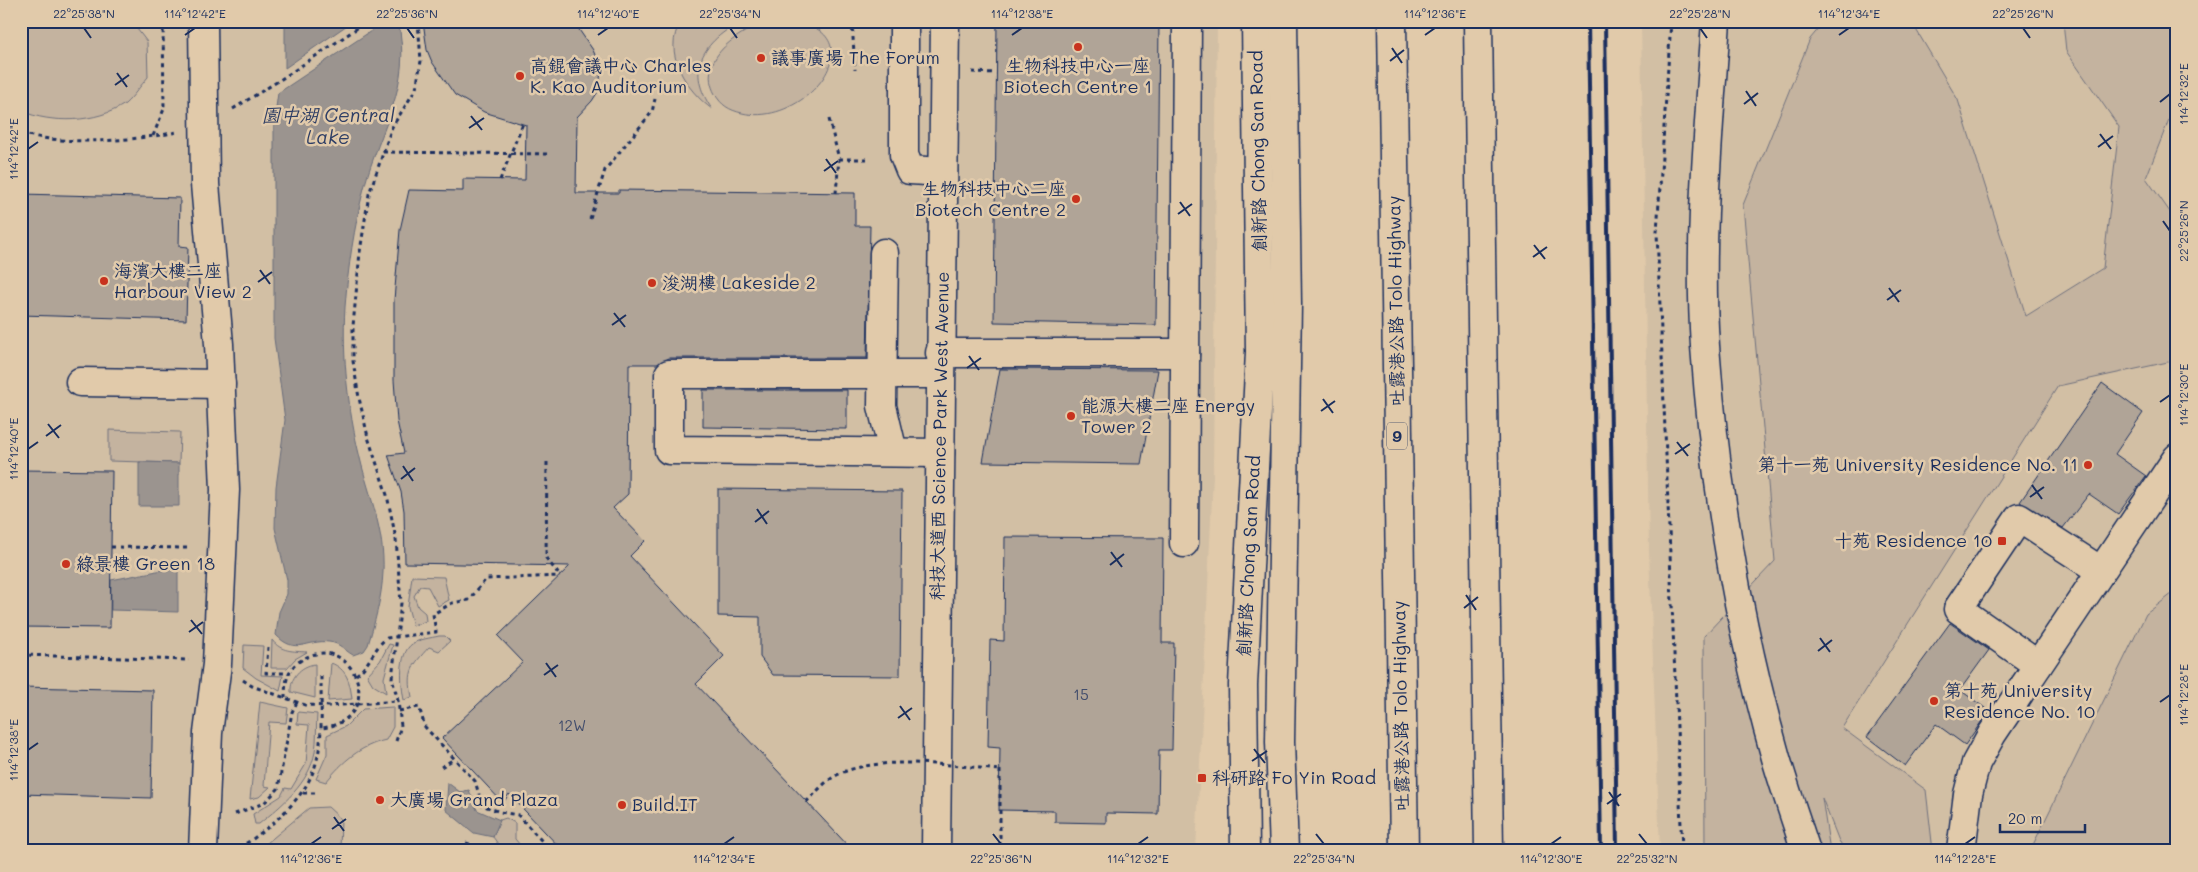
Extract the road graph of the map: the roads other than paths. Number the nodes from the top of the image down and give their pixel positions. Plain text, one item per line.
1 (203, 21) edge
2 (904, 21) edge
3 (945, 21) edge
4 (1187, 21) edge
5 (1256, 21) edge
6 (1283, 21) edge
7 (1392, 21) edge
8 (1478, 21) edge
9 (1716, 21) edge
10 (943, 172) junction
11 (884, 253) dead end
12 (1185, 353) junction
13 (940, 364) junction
14 (883, 373) junction
15 (80, 382) dead end
16 (221, 384) junction
17 (893, 452) junction
18 (940, 453) junction
19 (2177, 458) edge
20 (1184, 543) dead end
21 (2101, 571) junction
22 (2038, 664) junction
23 (203, 848) edge
24 (936, 851) edge
25 (1245, 851) edge
26 (1284, 851) edge
27 (1404, 851) edge
28 (1489, 851) edge
29 (1806, 851) edge
30 (1961, 851) edge

1 - 16 main road
2 - 10 main road
3 - 10 main road, 科技大道西 Science Park West Avenue
4 - 12 main road
5 - 25 main road, 創新路 Chong San Road
6 - 26 main road, 創新路 Chong San Road
7 - 27 main road, 吐露港公路 Tolo Highway / 9
8 - 28 main road
9 - 29 main road
10 - 13 main road, 科技大道西 Science Park West Avenue
11 - 14 main road
12 - 13 main road
12 - 20 main road
13 - 14 main road
13 - 18 main road, 科技大道西 Science Park West Avenue
14 - 17 main road
14 - 17 main road
15 - 16 main road
16 - 23 main road
17 - 18 main road
18 - 24 main road, 科技大道西 Science Park West Avenue
19 - 21 main road
21 - 22 main road
21 - 22 main road
22 - 30 main road

